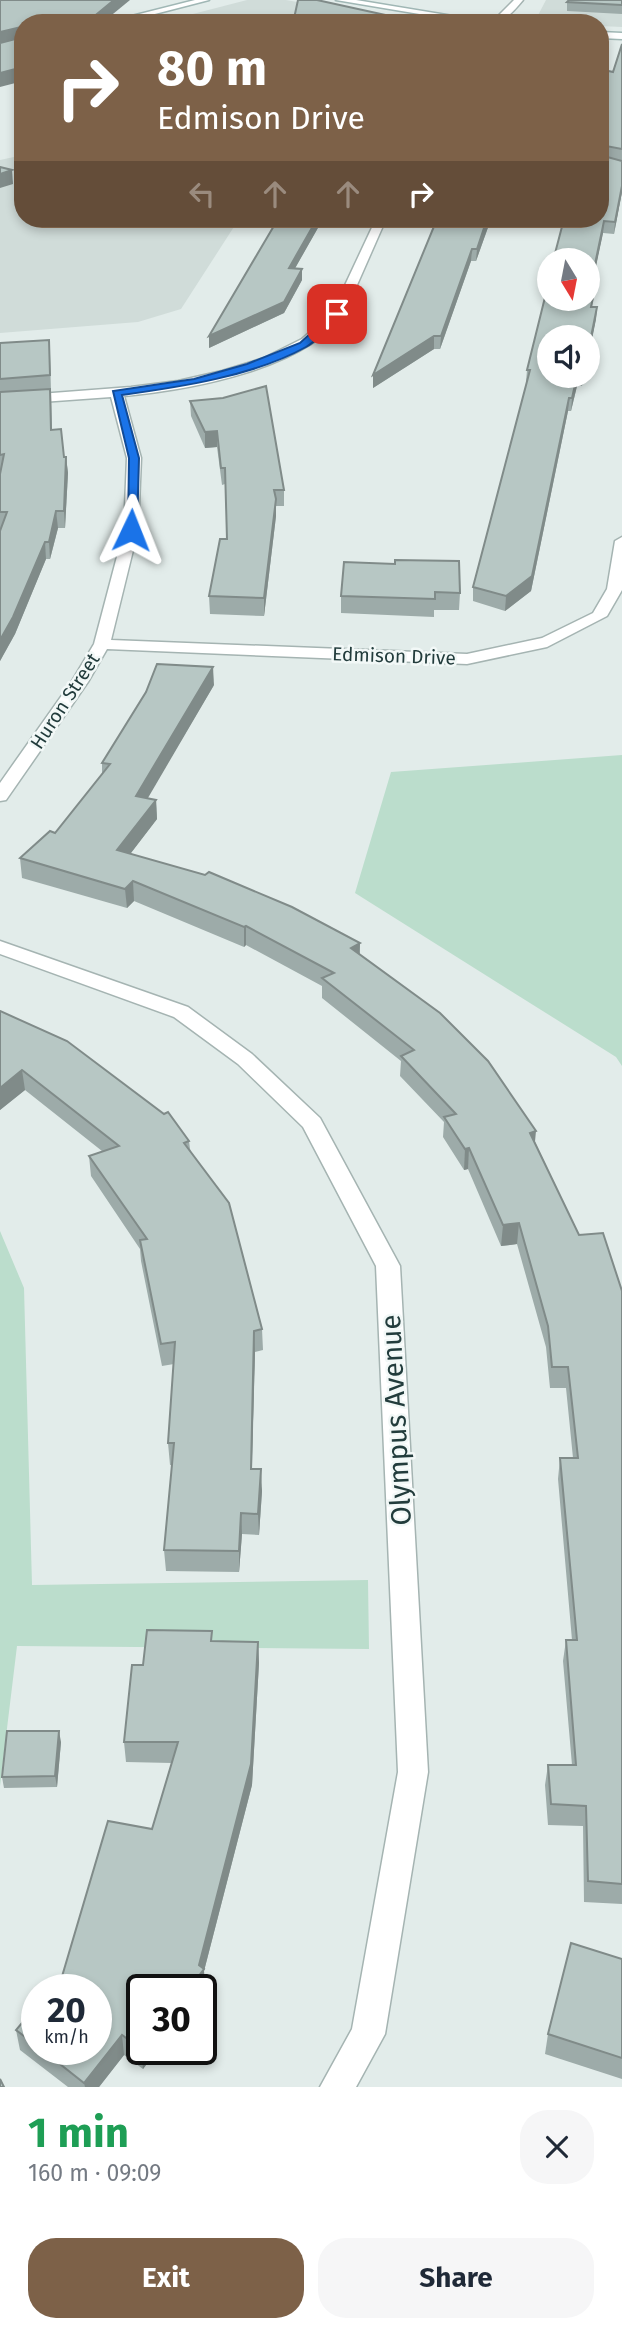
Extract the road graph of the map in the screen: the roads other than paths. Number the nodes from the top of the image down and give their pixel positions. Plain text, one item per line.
1 (205, 0) edge
2 (341, 0) edge
3 (519, 0) edge
4 (146, 14) edge
5 (432, 14) edge
6 (505, 14) edge
7 (377, 228) edge
8 (117, 393) junction
9 (0, 401) edge
10 (622, 541) edge
11 (102, 644) junction
12 (0, 796) edge
13 (0, 947) edge
14 (337, 2087) edge

1 - 4 street
2 - 5 street
3 - 6 street
7 - 8 street
8 - 9 street
8 - 11 street, Huron Street
10 - 11 street, Edmison Drive
11 - 12 street, Huron Street
13 - 14 street, Olympus Avenue

